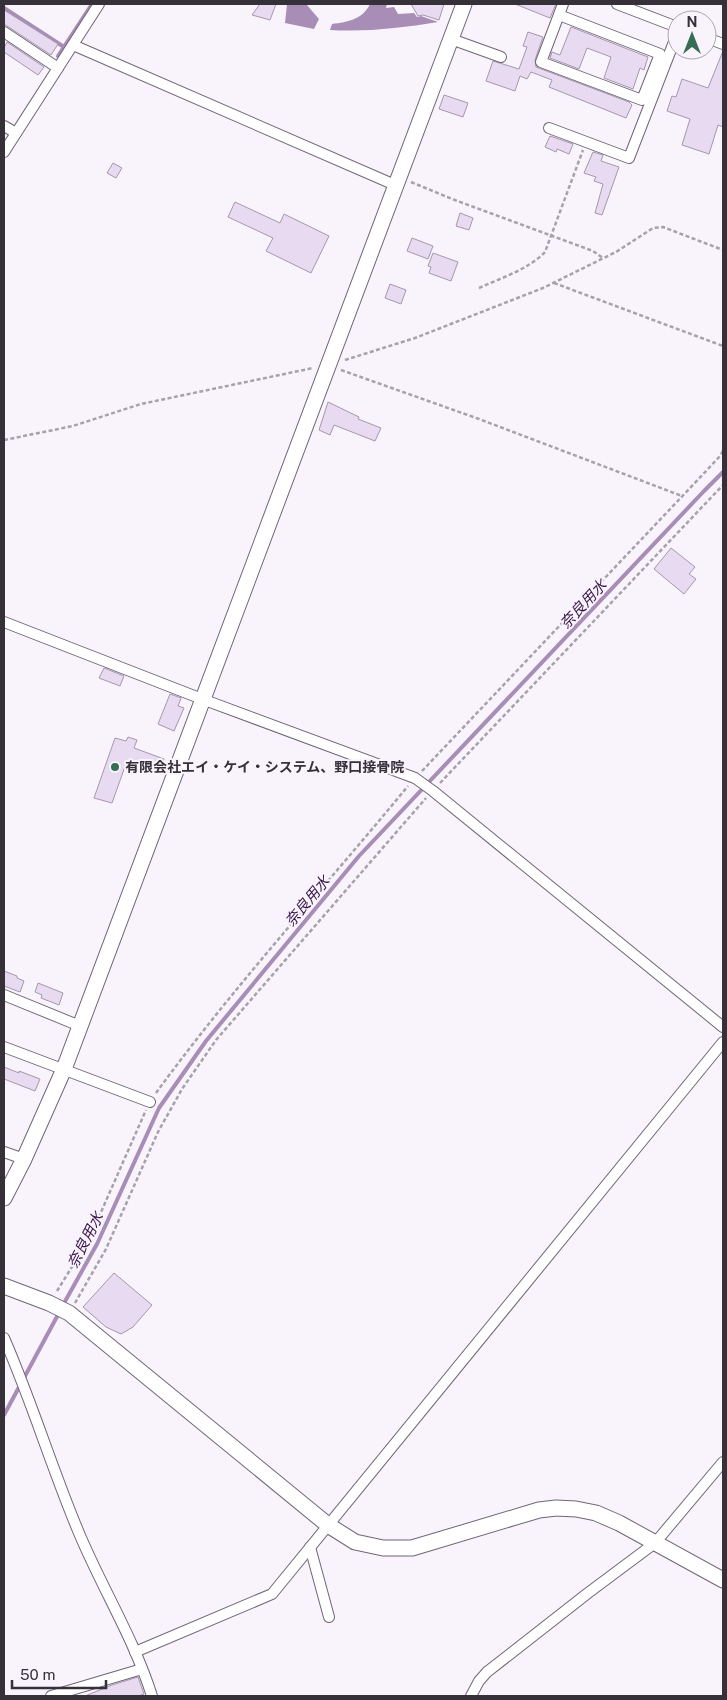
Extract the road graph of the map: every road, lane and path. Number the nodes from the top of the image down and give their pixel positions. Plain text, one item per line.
1 (99, 4) edge
2 (464, 4) edge
3 (563, 4) edge
4 (617, 4) edge
5 (639, 8) edge
6 (559, 15) junction
7 (667, 21) edge
8 (4, 32) edge
9 (451, 39) junction
10 (73, 45) junction
11 (501, 57) dead end
12 (667, 60) edge
13 (58, 68) junction
14 (4, 126) edge
15 (549, 128) dead end
16 (16, 133) junction
17 (586, 142) junction
18 (4, 152) edge
19 (397, 181) junction
20 (723, 250) edge
21 (603, 258) junction
22 (554, 282) junction
23 (479, 288) dead end
24 (723, 346) edge
25 (328, 365) junction
26 (4, 440) edge
27 (723, 450) edge
28 (723, 485) edge
29 (682, 496) junction
30 (4, 622) edge
31 (202, 699) junction
32 (415, 778) junction
33 (433, 791) junction
34 (4, 995) edge
35 (80, 1026) junction
36 (723, 1026) edge
37 (723, 1042) edge
38 (4, 1047) edge
39 (64, 1069) junction
40 (150, 1102) junction
41 (4, 1152) edge
42 (24, 1160) junction
43 (4, 1198) edge
44 (4, 1286) edge
45 (51, 1304) junction
46 (69, 1313) junction
47 (4, 1338) edge
48 (723, 1462) edge
49 (328, 1525) junction
50 (655, 1543) junction
51 (310, 1547) junction
52 (723, 1580) edge
53 (329, 1617) dead end
54 (135, 1652) junction
55 (142, 1669) junction
56 (51, 1696) edge
57 (152, 1696) edge
58 (472, 1696) edge

1 - 10 street
2 - 9 street
3 - 6 street
4 - 5 street
5 - 7 street
6 - 6 street
8 - 13 street
9 - 11 street
9 - 19 street
10 - 13 street
10 - 19 street
12 - 17 street
13 - 16 street
14 - 16 street
15 - 17 street
16 - 18 street
17 - 23 path
19 - 21 path
19 - 25 street
20 - 21 path
21 - 22 path
22 - 24 path
22 - 25 path
25 - 26 path
25 - 29 path
25 - 31 street
27 - 29 path
28 - 33 path
29 - 32 path
30 - 31 street
31 - 32 street
31 - 35 street
32 - 33 street
32 - 40 path
33 - 36 street
33 - 46 path
34 - 35 street
35 - 39 street
37 - 49 street
38 - 39 street
39 - 40 street
39 - 42 street
40 - 45 path
41 - 42 street
42 - 43 street
44 - 45 street
45 - 46 street
46 - 49 street
47 - 54 street
48 - 50 street
49 - 50 street
49 - 51 street
50 - 52 street
50 - 58 street
51 - 53 street
51 - 54 street
54 - 55 street
55 - 56 street
55 - 57 street

